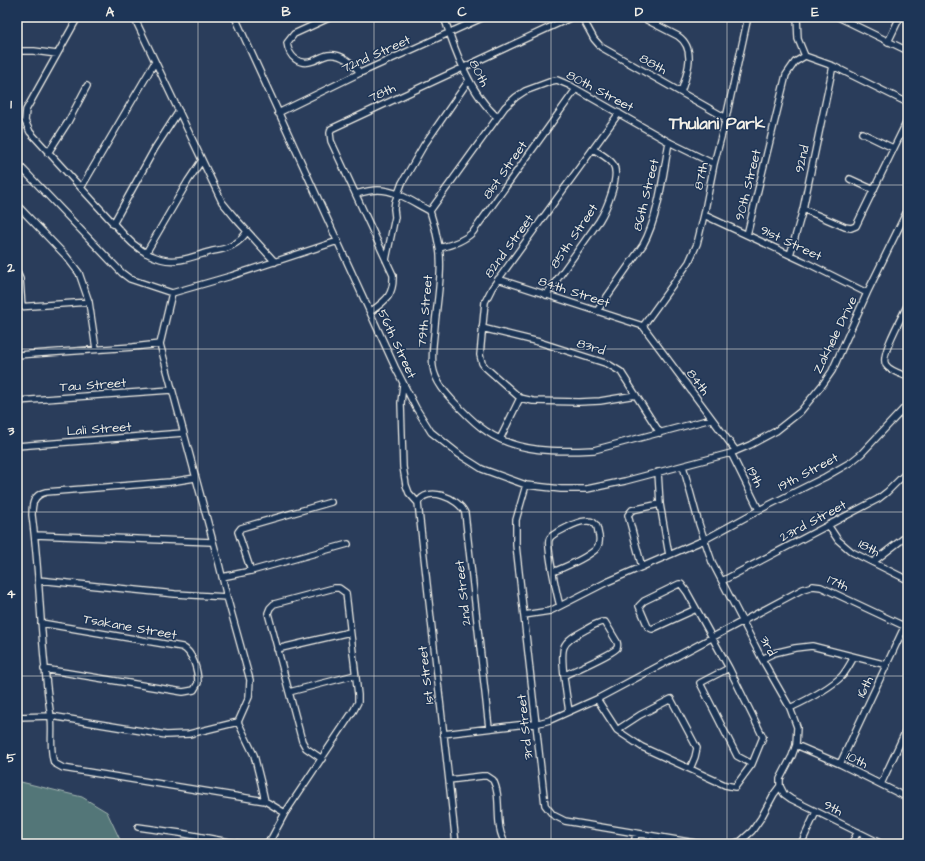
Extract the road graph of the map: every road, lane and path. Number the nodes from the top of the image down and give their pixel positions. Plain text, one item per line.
1 (78, 17) edge
2 (134, 17) edge
3 (235, 17) edge
4 (331, 17) edge
5 (444, 17) edge
6 (484, 17) edge
7 (572, 17) edge
8 (582, 17) edge
9 (642, 17) edge
10 (657, 17) edge
11 (748, 17) edge
12 (797, 17) edge
13 (838, 17) edge
14 (900, 17) edge
15 (845, 19) edge
16 (653, 23) junction
17 (450, 33) junction
18 (888, 42) junction
19 (908, 51) edge
20 (17, 52) edge
21 (57, 54) junction
22 (805, 56) junction
23 (155, 62) junction
24 (833, 66) junction
25 (464, 68) junction
26 (360, 73) junction
27 (469, 80) junction
28 (87, 86) dead end
29 (576, 89) junction
30 (681, 92) junction
31 (908, 103) edge
32 (179, 112) junction
33 (278, 113) junction
34 (619, 113) junction
35 (497, 117) junction
36 (726, 118) junction
37 (908, 119) edge
38 (862, 133) dead end
39 (670, 142) junction
40 (893, 148) junction
41 (593, 149) junction
42 (48, 152) junction
43 (202, 160) junction
44 (17, 163) edge
45 (714, 164) junction
46 (850, 179) dead end
47 (81, 188) junction
48 (874, 190) junction
49 (356, 194) junction
50 (398, 194) junction
51 (17, 205) edge
52 (803, 209) junction
53 (908, 209) edge
54 (430, 212) junction
55 (704, 215) junction
56 (113, 224) junction
57 (247, 232) junction
58 (747, 235) junction
59 (338, 241) junction
60 (439, 248) junction
61 (146, 253) junction
62 (790, 255) junction
63 (386, 260) junction
64 (275, 262) junction
65 (17, 272) edge
66 (498, 279) junction
67 (172, 293) junction
68 (867, 293) junction
69 (546, 295) junction
70 (89, 302) junction
71 (908, 304) edge
72 (19, 307) edge
73 (597, 311) junction
74 (370, 312) junction
75 (643, 326) junction
76 (482, 328) junction
77 (160, 344) junction
78 (96, 349) junction
79 (17, 355) edge
80 (908, 377) edge
81 (403, 384) junction
82 (172, 390) junction
83 (636, 395) junction
84 (520, 398) junction
85 (17, 401) edge
86 (908, 404) edge
87 (711, 419) junction
88 (183, 433) junction
89 (660, 433) junction
90 (500, 439) junction
91 (17, 446) edge
92 (733, 452) junction
93 (683, 466) junction
94 (908, 471) edge
95 (658, 472) junction
96 (195, 478) junction
97 (526, 485) junction
98 (331, 502) dead end
99 (418, 503) junction
100 (660, 504) junction
101 (759, 510) junction
102 (828, 525) junction
103 (35, 535) junction
104 (908, 535) edge
105 (704, 540) junction
106 (212, 542) junction
107 (348, 544) dead end
108 (670, 555) junction
109 (873, 562) junction
110 (642, 567) junction
111 (251, 572) junction
112 (553, 572) junction
113 (222, 577) junction
114 (38, 580) junction
115 (908, 580) edge
116 (722, 581) junction
117 (227, 597) junction
118 (560, 606) junction
119 (696, 609) junction
120 (524, 615) junction
121 (908, 619) edge
122 (743, 622) junction
123 (41, 623) junction
124 (904, 626) junction
125 (350, 632) junction
126 (712, 637) junction
127 (277, 650) junction
128 (854, 657) junction
129 (762, 659) junction
130 (887, 666) junction
131 (729, 668) junction
132 (44, 669) junction
133 (355, 675) junction
134 (565, 675) junction
135 (289, 692) junction
136 (596, 699) junction
137 (790, 708) junction
138 (569, 711) junction
139 (51, 716) junction
140 (17, 717) edge
141 (238, 722) junction
142 (535, 724) junction
143 (908, 726) edge
144 (489, 728) junction
145 (617, 730) junction
146 (443, 734) junction
147 (796, 745) junction
148 (322, 759) junction
149 (752, 764) junction
150 (840, 764) junction
151 (690, 769) junction
152 (449, 780) junction
153 (881, 784) junction
154 (780, 786) junction
155 (908, 798) edge
156 (265, 801) junction
157 (816, 812) junction
158 (285, 813) junction
159 (138, 827) dead end
160 (858, 832) junction
161 (636, 834) junction
162 (240, 844) edge
163 (265, 844) edge
164 (456, 844) edge
165 (506, 844) edge
166 (634, 844) edge
167 (701, 844) edge
168 (732, 844) edge
169 (801, 844) edge
170 (851, 844) edge
171 (882, 844) edge

1 - 21 street
2 - 23 street
3 - 33 street, 56th Street
4 - 26 street
5 - 17 street, 80th
6 - 17 street, 72nd Street
7 - 25 street, 78th
8 - 30 street, 88th
9 - 16 street
10 - 16 street
11 - 36 street, 87th
12 - 22 street
13 - 15 street
14 - 18 street
15 - 18 street
16 - 30 street
17 - 25 street, 80th
17 - 26 street, 72nd Street
18 - 19 street
20 - 21 street
21 - 42 street
22 - 24 street
22 - 58 street, 90th Street
23 - 32 street
23 - 47 street
24 - 31 street
24 - 52 street, 92nd
25 - 27 street, 80th
25 - 49 street, 78th
26 - 33 street, 72nd Street
27 - 35 street, 80th
27 - 50 street
28 - 42 street
29 - 34 street, 80th Street
29 - 35 street, 80th Street
29 - 60 street, 81st Street
30 - 36 street, 88th
32 - 43 street
32 - 56 street
33 - 59 street, 56th Street
34 - 39 street, 80th Street
34 - 41 street, 82nd Street
35 - 54 street, 80th Street
36 - 45 street, 87th
37 - 40 street
38 - 40 street
39 - 45 street, 80th Street
39 - 73 street, 86th Street
40 - 48 street
41 - 66 street, 82nd Street
41 - 69 street, 85th Street
42 - 47 street
43 - 57 street
43 - 61 street
44 - 67 street
45 - 55 street, 87th
46 - 48 street
47 - 56 street
48 - 52 street
49 - 50 street
49 - 63 street, 78th
50 - 54 street
50 - 63 street
51 - 70 street
52 - 62 street, 92nd
53 - 68 street, Zakhele Drive
54 - 60 street, 79th Street
55 - 58 street, 91st Street
55 - 75 street, 87th
56 - 61 street
57 - 61 street
57 - 64 street
58 - 62 street, 91st Street
59 - 64 street
59 - 74 street, 56th Street
60 - 90 street, 79th Street
62 - 68 street, 91st Street
63 - 74 street, 78th
64 - 67 street
65 - 72 street
66 - 69 street, 84th Street
66 - 76 street, 82nd Street
67 - 77 street
68 - 92 street, Zakhele Drive
69 - 73 street, 84th Street
70 - 72 street
70 - 78 street
71 - 80 street
73 - 75 street, 84th Street
74 - 81 street, 56th Street
75 - 87 street, 84th
76 - 83 street, 83rd
76 - 84 street, 82nd Street
77 - 78 street
77 - 82 street
78 - 79 street
81 - 97 street, 56th Street
81 - 99 street
82 - 85 street, Tau Street
82 - 88 street
83 - 84 street
83 - 89 street, 83rd
84 - 90 street
86 - 101 street, 19th Street
87 - 89 street, 79th Street
87 - 92 street, 84th
88 - 91 street, Lali Street
88 - 96 street
89 - 90 street, 79th Street
92 - 93 street, Zakhele Drive
92 - 101 street, 19th
93 - 95 street, 56th Street
93 - 105 street, 3rd
94 - 102 street, 23rd Street
95 - 97 street, 56th Street
95 - 100 street
96 - 103 street
96 - 106 street
97 - 120 street, 3rd Street
98 - 111 street
99 - 144 street, 2nd Street
99 - 146 street, 1st Street
100 - 108 street
100 - 110 street
101 - 105 street, 19th Street
102 - 109 street, 18th
102 - 116 street, 23rd Street
103 - 106 street
103 - 114 street
104 - 109 street
105 - 108 street, 19th Street
105 - 116 street, 3rd
106 - 113 street
107 - 111 street
108 - 110 street, 19th Street
109 - 115 street, 18th
110 - 118 street, 19th Street
111 - 113 street
112 - 112 street
112 - 118 street
113 - 117 street
114 - 117 street
114 - 123 street
116 - 122 street, 3rd
117 - 141 street
118 - 120 street, 19th Street
119 - 119 street
119 - 126 street
120 - 142 street, 3rd Street
121 - 124 street, 16th
122 - 124 street, 17th
122 - 126 street
122 - 129 street, 3rd
123 - 132 street
123 - 132 street, Tsakane Street
124 - 130 street, 16th
125 - 127 street
125 - 127 street
125 - 133 street
126 - 131 street
126 - 136 street
127 - 135 street
128 - 129 street
128 - 130 street
128 - 137 street
129 - 137 street, 3rd
130 - 150 street, 16th
131 - 149 street
131 - 149 street
132 - 139 street
133 - 135 street
133 - 148 street
134 - 134 street
134 - 138 street
135 - 148 street
136 - 138 street
136 - 145 street
137 - 147 street, 3rd
138 - 142 street
139 - 140 street
139 - 141 street
139 - 156 street
141 - 156 street
142 - 144 street
142 - 161 street, 3rd Street
143 - 153 street
144 - 146 street
145 - 151 street
145 - 151 street
146 - 152 street, 1st Street
147 - 150 street, 10th
147 - 154 street, 3rd
148 - 158 street
149 - 151 street
150 - 153 street, 10th
152 - 164 street, 1st Street
152 - 165 street
153 - 155 street, 10th
154 - 157 street, 9th
154 - 168 street, 3rd
156 - 158 street
157 - 160 street, 9th
157 - 169 street
158 - 163 street
159 - 162 street
160 - 170 street
160 - 171 street, 9th
161 - 166 street
161 - 167 street, 3rd Street

